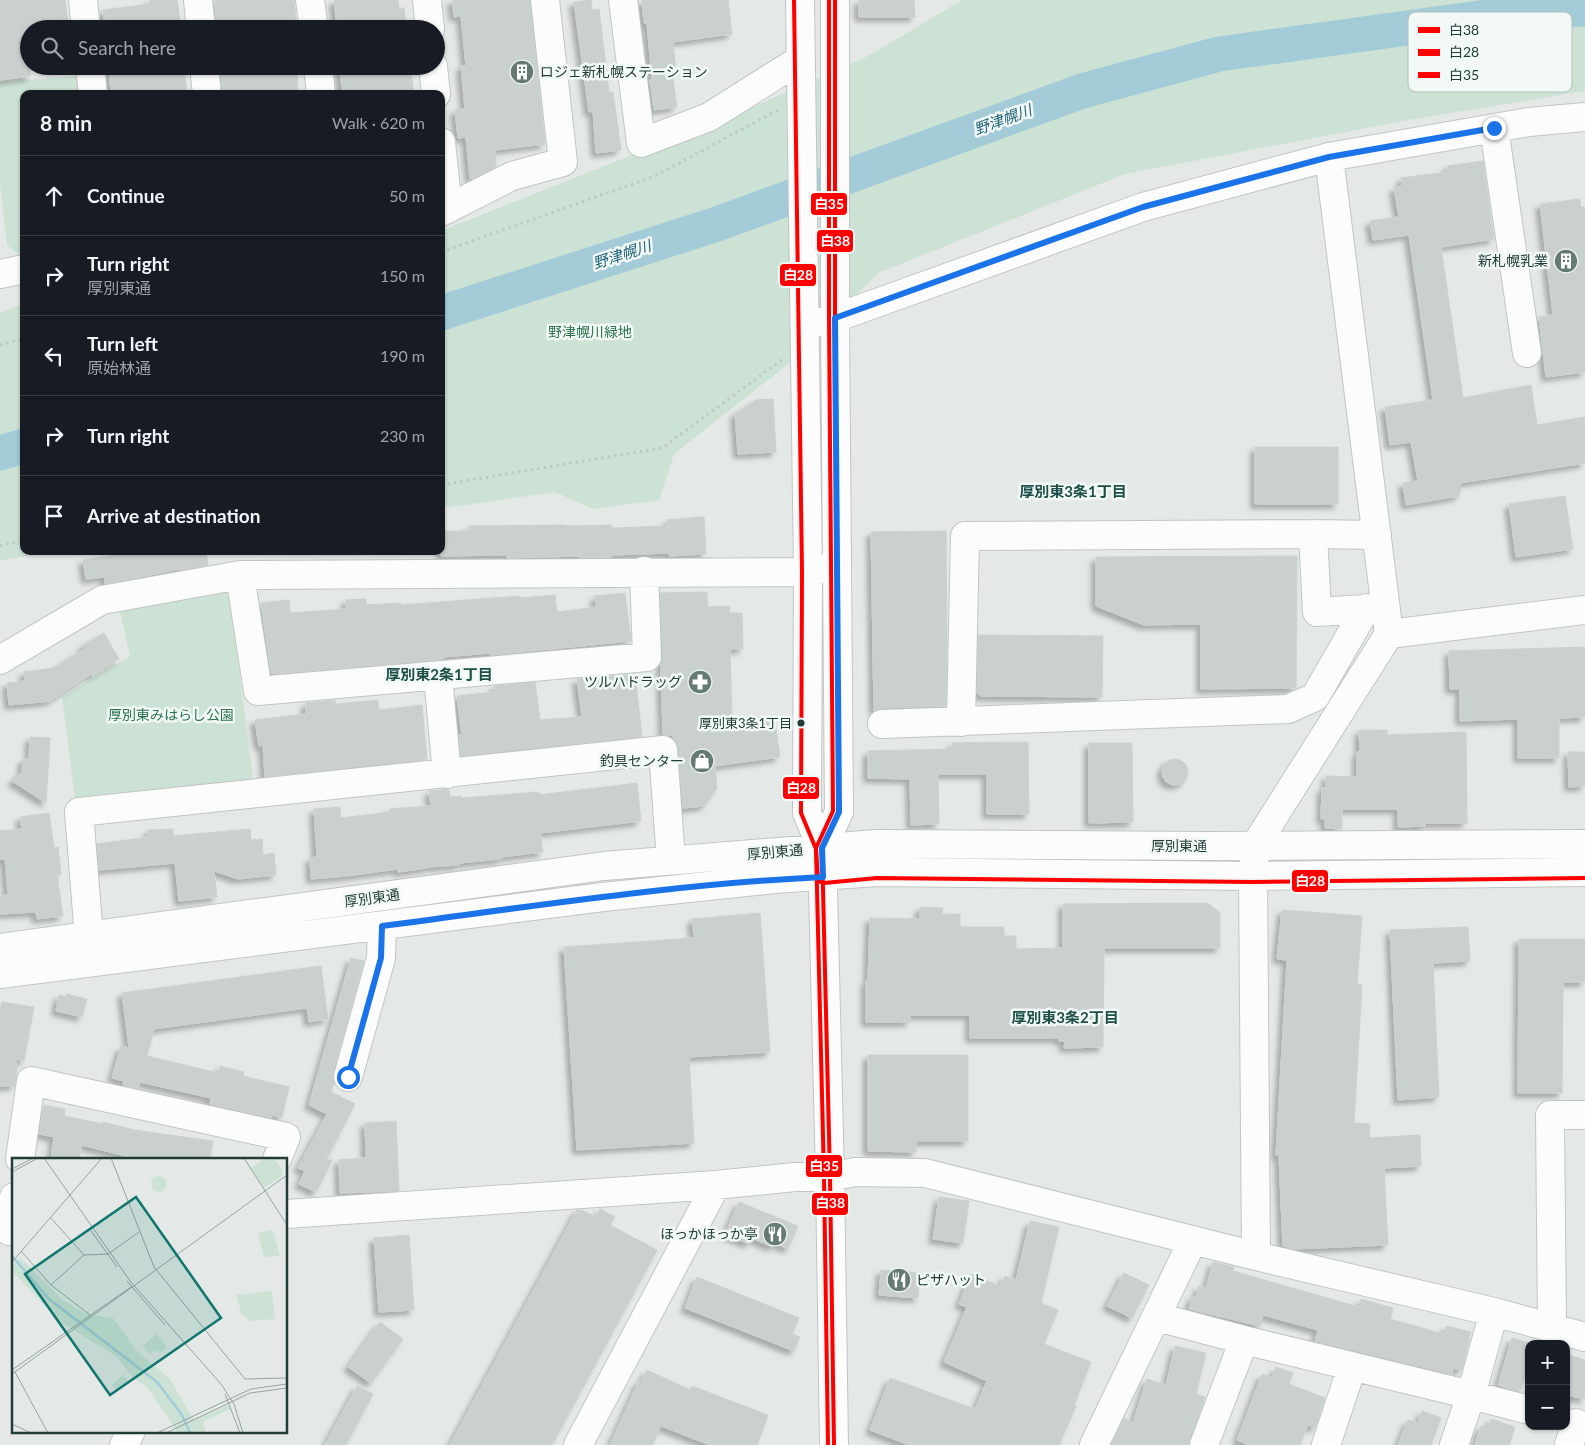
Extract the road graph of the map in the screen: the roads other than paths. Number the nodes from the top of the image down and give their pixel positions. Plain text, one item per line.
1 (83, 0) edge
2 (198, 0) edge
3 (310, 0) edge
4 (426, 0) edge
5 (544, 0) edge
6 (622, 0) edge
7 (800, 0) edge
8 (835, 0) edge
9 (85, 20) edge
10 (200, 20) edge
11 (313, 20) edge
12 (429, 20) edge
13 (801, 59) junction
14 (91, 75) edge
15 (205, 75) edge
16 (319, 75) edge
17 (434, 75) edge
18 (93, 90) edge
19 (207, 90) edge
20 (321, 90) edge
21 (436, 90) edge
22 (1585, 117) edge
23 (1494, 128) junction
24 (1329, 157) junction
25 (445, 211) edge
26 (20, 270) edge
27 (0, 274) edge
28 (835, 318) junction
29 (806, 325) junction
30 (1527, 353) dead end
31 (1313, 534) junction
32 (1377, 535) junction
33 (836, 565) junction
34 (644, 572) junction
35 (808, 572) junction
36 (240, 575) junction
37 (1375, 608) junction
38 (1585, 610) edge
39 (1389, 634) junction
40 (0, 660) edge
41 (438, 676) junction
42 (961, 722) junction
43 (882, 724) dead end
44 (447, 774) junction
45 (1585, 844) edge
46 (1255, 846) junction
47 (822, 848) junction
48 (671, 860) junction
49 (1585, 872) edge
50 (1253, 876) junction
51 (823, 877) junction
52 (382, 926) junction
53 (89, 937) junction
54 (0, 948) edge
55 (0, 974) edge
56 (348, 1077) dead end
57 (1585, 1115) edge
58 (20, 1158) edge
59 (277, 1158) edge
60 (830, 1177) junction
61 (716, 1185) junction
62 (12, 1208) edge
63 (288, 1214) edge
64 (8, 1231) edge
65 (1193, 1240) junction
66 (1256, 1256) junction
67 (1494, 1312) junction
68 (1157, 1317) junction
69 (1552, 1327) junction
70 (1585, 1336) edge
71 (1244, 1340) junction
72 (1352, 1367) junction
73 (1471, 1395) junction
74 (1525, 1409) edge
75 (578, 1445) edge
76 (834, 1445) edge
77 (1094, 1445) edge
78 (1204, 1445) edge
79 (1326, 1445) edge
80 (1454, 1445) edge

1 - 9 street
2 - 10 street
3 - 11 street
4 - 12 street
5 - 25 street
6 - 13 street
7 - 13 street
8 - 28 street
13 - 29 street
14 - 18 street
15 - 19 street
16 - 20 street
17 - 21 street
22 - 23 street
23 - 24 street
23 - 30 street
24 - 28 street
24 - 32 street
26 - 27 street
28 - 29 street
28 - 33 street
29 - 35 street
31 - 32 street
31 - 37 street
31 - 42 street
32 - 37 street
33 - 35 street
33 - 47 street
34 - 35 street
34 - 36 street
34 - 41 street
35 - 47 street
36 - 40 street
36 - 41 street
37 - 39 street
37 - 42 street
38 - 39 street
39 - 46 street
41 - 44 street
42 - 43 street
44 - 48 street
44 - 53 street
45 - 46 street, 厚別東通
46 - 47 street, 厚別東通
46 - 50 street
47 - 48 street, 厚別東通
47 - 51 street
48 - 53 street, 厚別東通
49 - 50 street, 厚別東通
50 - 51 street, 厚別東通
50 - 66 street
51 - 52 street, 厚別東通
51 - 60 street
52 - 55 street, 厚別東通
52 - 56 street
53 - 54 street, 厚別東通
57 - 69 street
58 - 59 street
60 - 61 street
60 - 65 street
60 - 76 street
61 - 63 street
61 - 75 street
62 - 64 street
65 - 66 street
65 - 68 street
66 - 67 street
67 - 69 street
67 - 73 street
68 - 71 street
68 - 77 street
69 - 70 street
71 - 72 street
71 - 78 street
72 - 73 street
72 - 79 street
73 - 74 street
73 - 80 street

